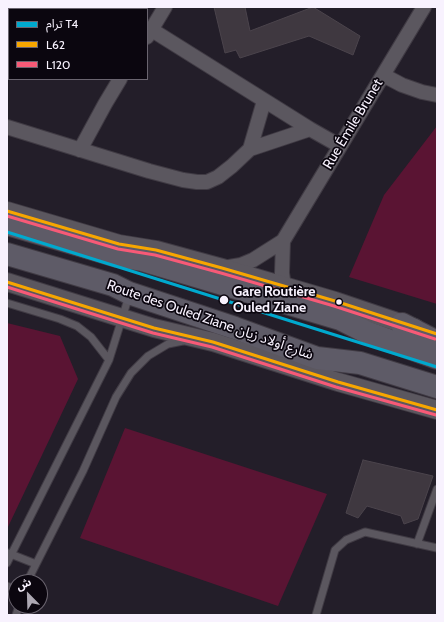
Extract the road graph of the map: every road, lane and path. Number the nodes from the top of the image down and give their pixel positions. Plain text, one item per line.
1 (165, 7) edge
2 (424, 7) edge
3 (149, 33) edge
4 (383, 75) junction
5 (119, 80) edge
6 (437, 95) edge
7 (264, 101) junction
8 (7, 127) edge
9 (310, 129) junction
10 (340, 146) junction
11 (250, 149) junction
12 (80, 150) junction
13 (7, 211) edge
14 (7, 224) edge
15 (283, 241) junction
16 (7, 254) edge
17 (149, 255) junction
18 (222, 268) junction
19 (7, 282) edge
20 (284, 287) junction
21 (129, 293) junction
22 (7, 303) edge
23 (123, 317) junction
24 (402, 324) junction
25 (437, 334) edge
26 (214, 342) junction
27 (437, 342) edge
28 (437, 358) edge
29 (109, 360) junction
30 (437, 387) edge
31 (437, 410) edge
32 (437, 489) edge
33 (417, 544) junction
34 (437, 548) edge
35 (9, 553) edge
36 (7, 563) edge
37 (36, 564) junction
38 (31, 574) edge
39 (316, 615) edge

1 - 3 street
2 - 4 street, Rue Émile Brunet
3 - 7 street
4 - 6 street
4 - 10 street, Rue Émile Brunet
5 - 12 street
7 - 9 street
7 - 11 street
8 - 12 street
9 - 10 street
9 - 11 street
10 - 15 street, Rue Émile Brunet
11 - 12 street
13 - 17 street
14 - 17 highway
15 - 18 street, Rue Émile Brunet
15 - 20 street, Rue Émile Brunet
16 - 21 highway, Route des Ouled Ziane شارع أولاد زيان
17 - 18 street
17 - 28 highway
18 - 20 street
19 - 23 street
20 - 24 street
21 - 23 lane
21 - 30 highway, Route des Ouled Ziane شارع أولاد زيان
22 - 29 lane
23 - 26 street
23 - 29 lane
24 - 25 street
24 - 27 highway
26 - 31 street
26 - 37 lane
29 - 35 lane
32 - 33 lane
33 - 34 lane
33 - 39 lane
35 - 36 lane
35 - 37 lane
37 - 38 lane

